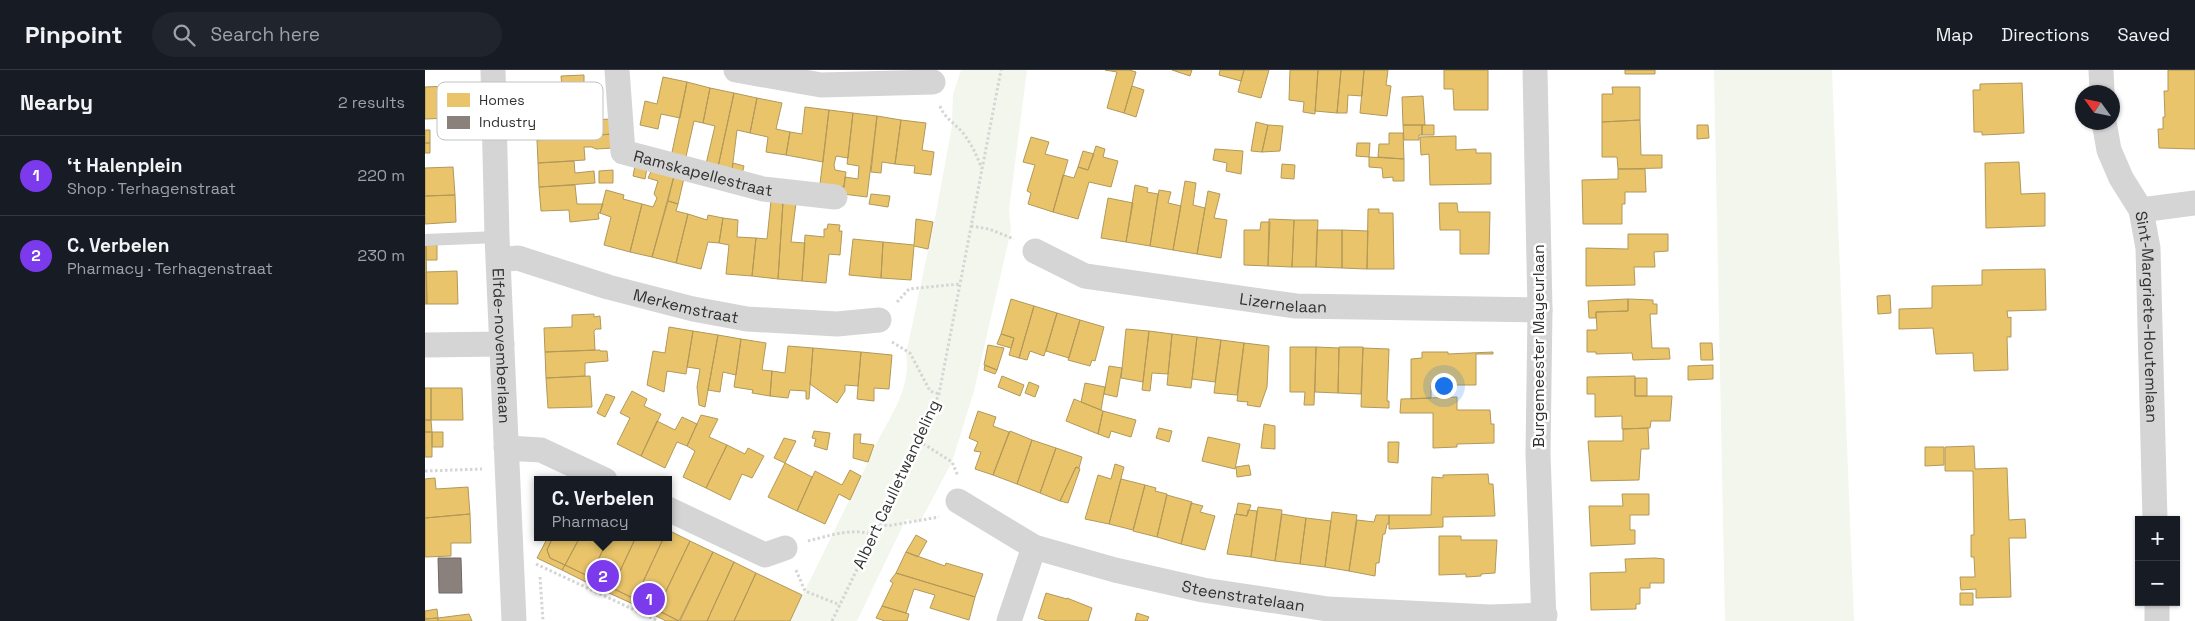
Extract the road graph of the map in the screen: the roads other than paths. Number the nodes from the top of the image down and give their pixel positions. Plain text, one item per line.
1 (617, 70) edge
2 (736, 70) edge
3 (1535, 70) edge
4 (2101, 70) edge
5 (933, 82) road end
6 (2102, 85) edge
7 (2105, 130) edge
8 (495, 140) edge
9 (835, 197) dead end
10 (2195, 203) edge
11 (2141, 210) junction
12 (425, 240) edge
13 (498, 249) junction
14 (1035, 251) road end
15 (1540, 310) junction
16 (879, 320) road end
17 (502, 344) junction
18 (425, 345) edge
19 (506, 458) junction
20 (596, 476) edge
21 (958, 501) dead end
22 (672, 511) edge
23 (2155, 516) edge
24 (1034, 547) junction
25 (785, 548) road end
26 (2157, 606) edge
27 (1258, 611) edge
28 (1544, 618) edge
29 (514, 621) edge
30 (1009, 621) edge
31 (2157, 621) edge

1 - 9 street, Ramskapellestraat
2 - 5 street
3 - 15 street, Burgemeester Mayeurlaan
4 - 6 street
7 - 11 street, Sint-Margriete-Houtemlaan
8 - 13 street, Elfde-novemberlaan
10 - 11 street
11 - 23 street, Sint-Margriete-Houtemlaan
12 - 13 lane
13 - 16 street, Merkemstraat
13 - 17 street, Elfde-novemberlaan
14 - 15 street, Lizernelaan
15 - 28 street, Burgemeester Mayeurlaan
17 - 18 street
17 - 19 street, Elfde-novemberlaan
19 - 20 street
19 - 29 street, Elfde-novemberlaan
21 - 24 street, Steenstratelaan
22 - 25 street
24 - 27 street, Steenstratelaan
24 - 30 street
26 - 31 street
27 - 28 street, Steenstratelaan

